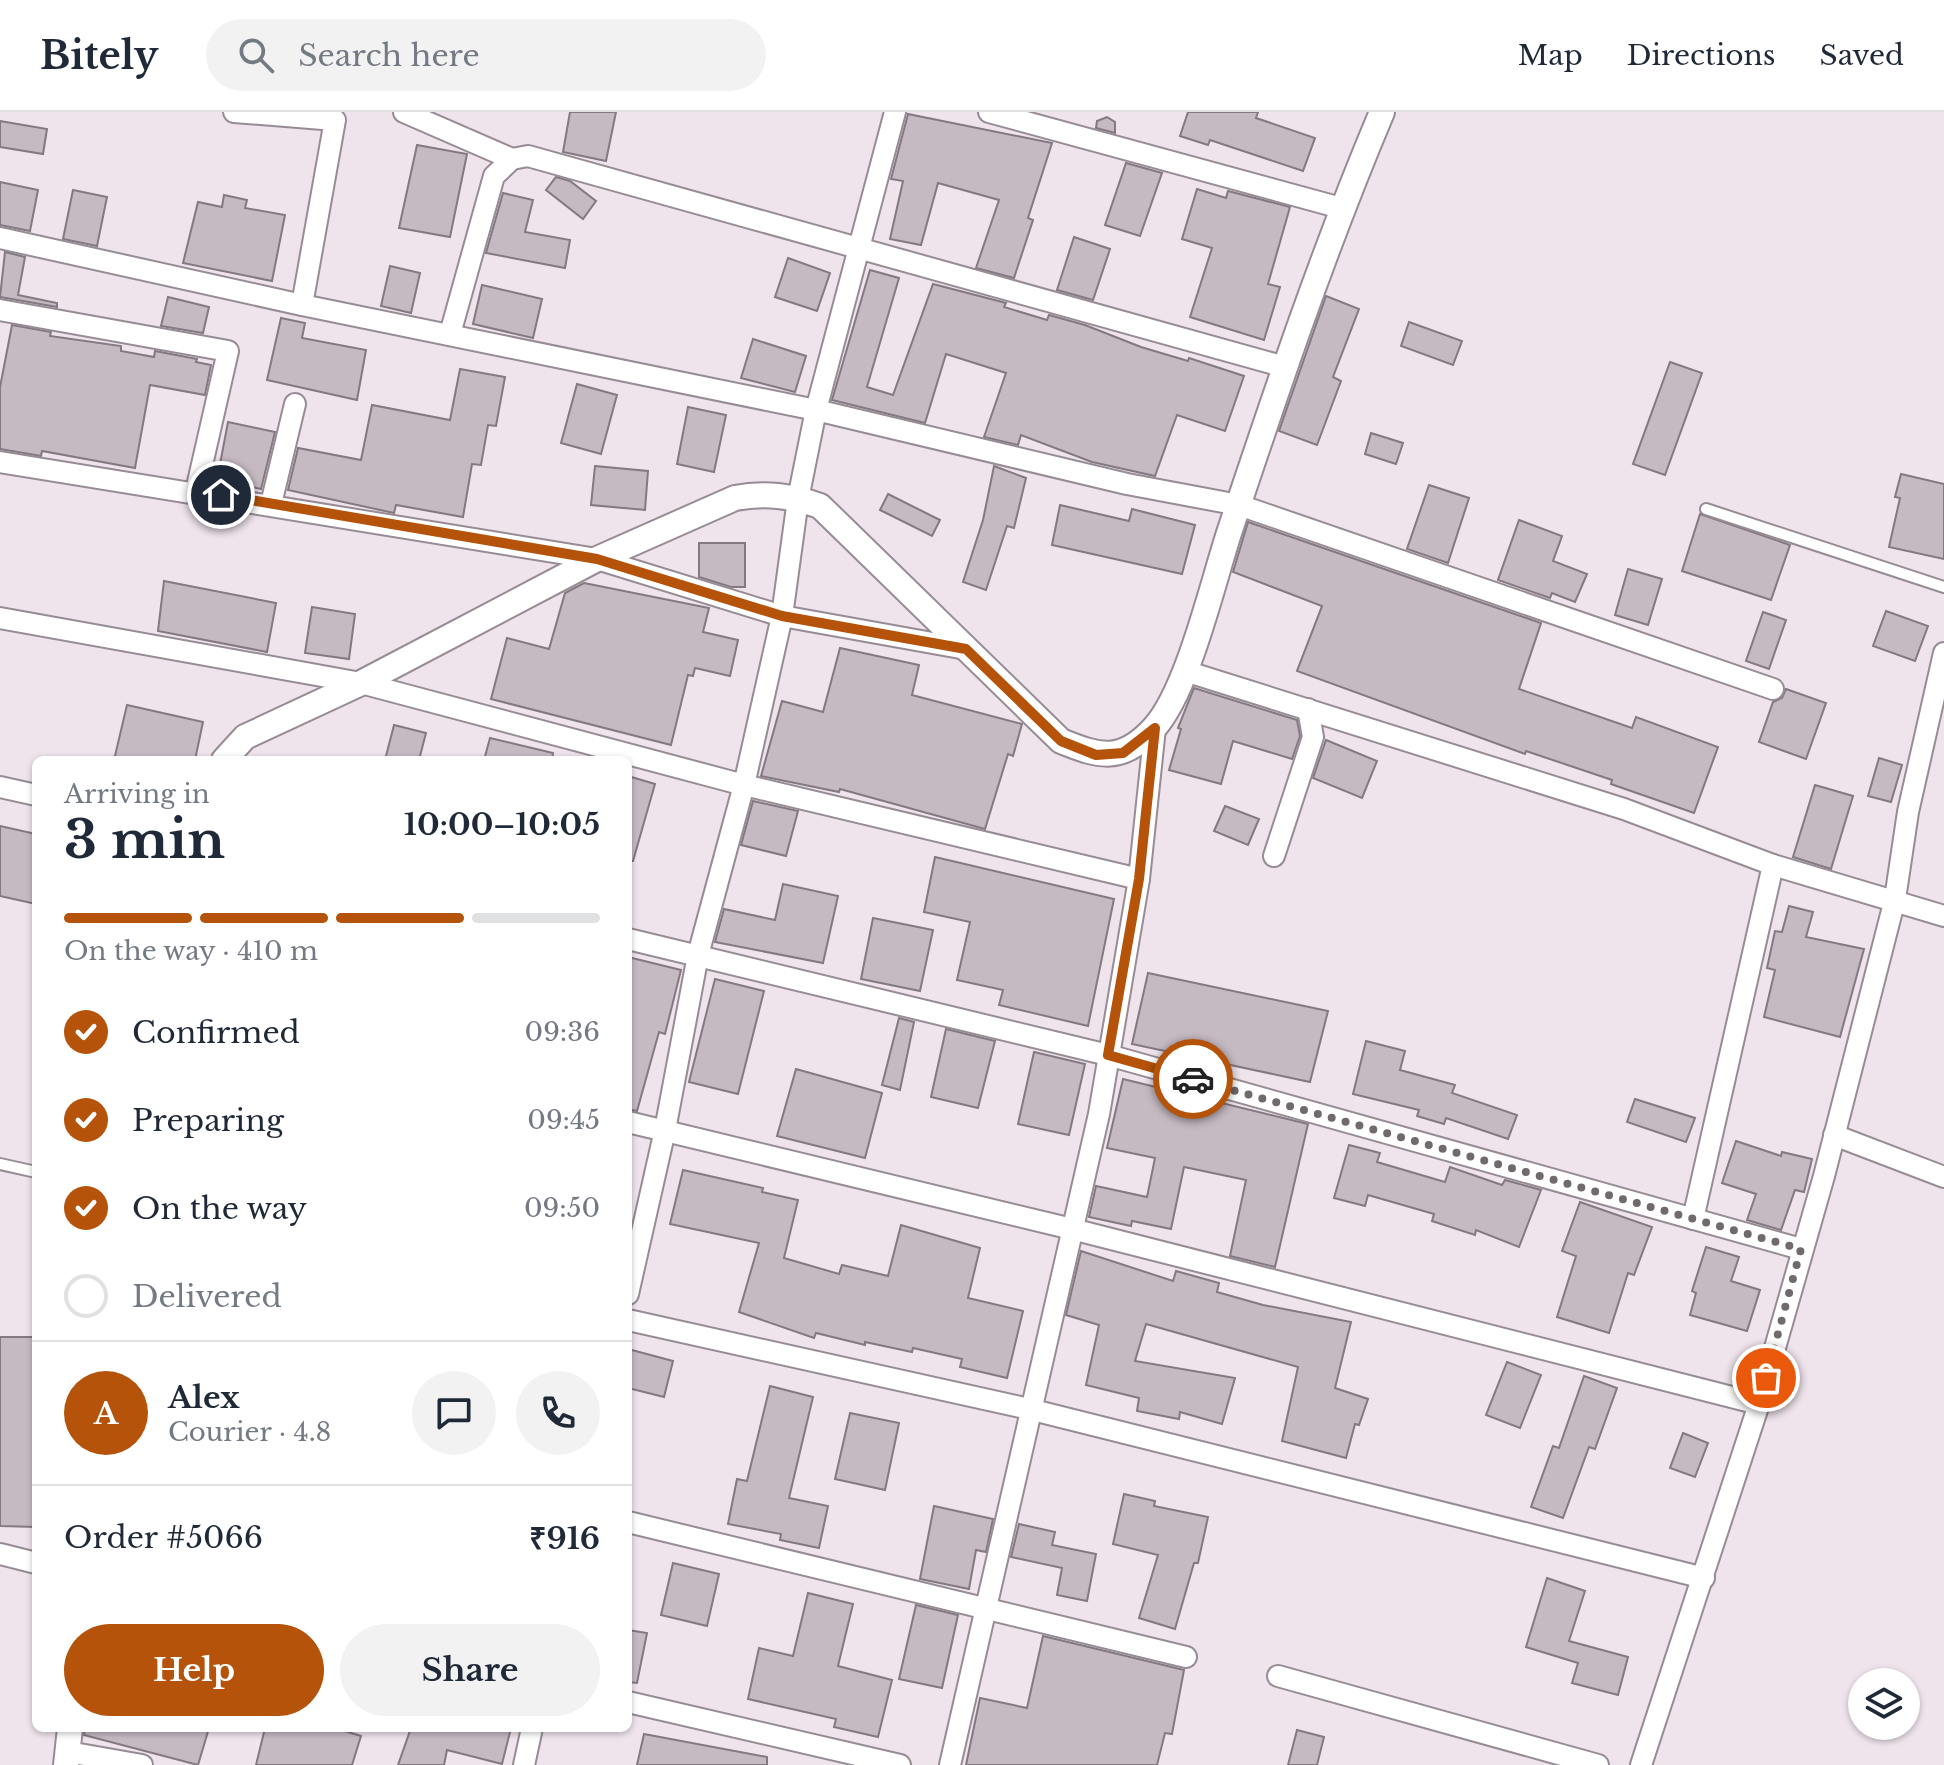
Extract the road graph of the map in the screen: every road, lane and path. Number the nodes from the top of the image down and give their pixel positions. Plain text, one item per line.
1 (234, 112) edge
2 (404, 112) edge
3 (895, 112) edge
4 (989, 112) edge
5 (1382, 112) edge
6 (335, 116) edge
7 (512, 159) junction
8 (1341, 208) junction
9 (0, 238) edge
10 (860, 247) junction
11 (302, 305) junction
12 (0, 310) edge
13 (450, 334) junction
14 (1285, 367) junction
15 (295, 404) dead end
16 (816, 410) junction
17 (0, 462) edge
18 (196, 491) junction
19 (798, 499) junction
20 (271, 504) junction
21 (1239, 505) junction
22 (1706, 509) dead end
23 (597, 559) junction
24 (1944, 587) edge
25 (782, 616) junction
26 (0, 618) edge
27 (966, 649) junction
28 (1944, 658) edge
29 (1185, 671) junction
30 (361, 683) junction
31 (1773, 689) dead end
32 (1308, 709) junction
33 (1155, 728) junction
34 (228, 756) edge
35 (744, 785) junction
36 (0, 787) edge
37 (32, 794) edge
38 (1274, 856) dead end
39 (1773, 865) junction
40 (1139, 879) junction
41 (1895, 899) junction
42 (1944, 916) edge
43 (632, 940) edge
44 (698, 955) junction
45 (1108, 1055) junction
46 (632, 1123) edge
47 (665, 1130) junction
48 (1834, 1135) junction
49 (0, 1164) edge
50 (32, 1171) edge
51 (1944, 1177) edge
52 (1693, 1219) junction
53 (1072, 1229) junction
54 (1801, 1249) junction
55 (632, 1276) edge
56 (632, 1321) edge
57 (1759, 1404) junction
58 (1029, 1409) junction
59 (632, 1523) edge
60 (0, 1554) edge
61 (32, 1562) edge
62 (1704, 1578) junction
63 (984, 1609) junction
64 (1186, 1657) dead end
65 (1278, 1676) dead end
66 (632, 1703) edge
67 (531, 1732) edge
68 (68, 1748) edge
69 (142, 1765) edge
70 (524, 1765) edge
71 (900, 1765) edge
72 (950, 1765) edge
73 (1598, 1765) edge
74 (1641, 1765) edge

1 - 6 street
2 - 7 street
3 - 10 street
4 - 8 street
5 - 8 street
6 - 11 street
7 - 10 street
7 - 13 street
8 - 14 street
9 - 11 street
10 - 14 street
10 - 16 street
11 - 13 street
12 - 18 street
13 - 16 street
14 - 21 street
15 - 20 street
16 - 19 street
16 - 21 street
17 - 18 street
18 - 20 street
19 - 23 street
19 - 25 street
19 - 27 street
20 - 23 street
21 - 29 street
21 - 31 street
22 - 24 lane
23 - 25 street
23 - 30 street
25 - 27 street
25 - 35 street
26 - 30 street
27 - 33 street
28 - 41 street
29 - 32 street
29 - 33 street
30 - 34 street
30 - 35 street
32 - 38 street
32 - 39 street
33 - 40 street
35 - 40 street
35 - 44 street
36 - 37 street
39 - 41 street
39 - 52 street
40 - 45 street
41 - 42 street
41 - 48 street
43 - 44 street
44 - 45 street
44 - 47 street
45 - 52 street
45 - 53 street
46 - 47 street
47 - 53 street
47 - 55 street
48 - 51 street
48 - 54 street
49 - 50 lane
52 - 54 street
53 - 57 street
53 - 58 street
54 - 57 street
56 - 58 street
57 - 62 street
58 - 62 street
58 - 63 street
59 - 63 street
60 - 61 street
62 - 74 street
63 - 64 street
63 - 72 street
65 - 73 street
66 - 71 street
67 - 70 street
68 - 69 street

